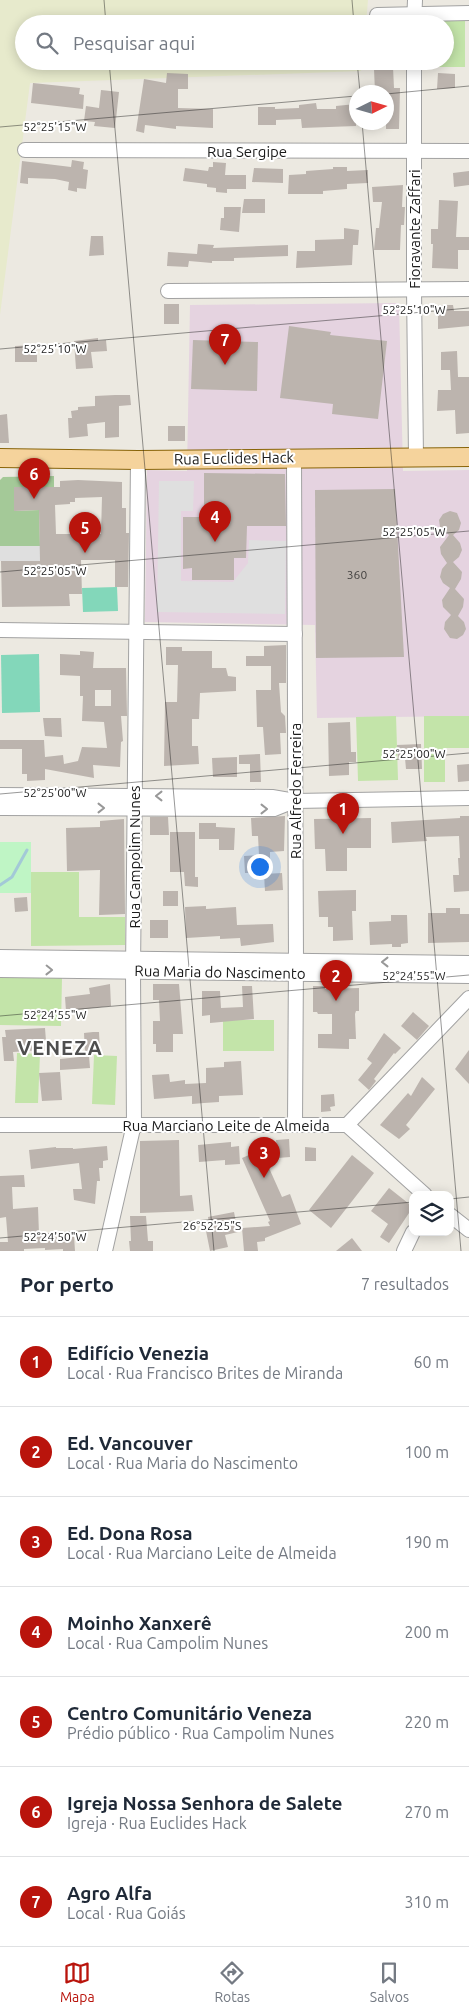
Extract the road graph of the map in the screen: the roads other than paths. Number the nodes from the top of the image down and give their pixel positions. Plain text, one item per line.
1 (415, 0) edge
2 (469, 14) edge
3 (414, 15) edge
4 (454, 15) edge
5 (414, 70) edge
6 (25, 150) dead end
7 (469, 151) edge
8 (415, 152) junction
9 (414, 289) junction
10 (469, 289) edge
11 (168, 290) dead end
12 (416, 457) junction
13 (469, 457) edge
14 (0, 458) edge
15 (294, 458) junction
16 (138, 460) junction
17 (0, 630) edge
18 (136, 632) junction
19 (295, 634) junction
20 (0, 795) edge
21 (469, 798) edge
22 (294, 801) junction
23 (38, 802) junction
24 (134, 802) junction
25 (0, 808) edge
26 (0, 957) edge
27 (469, 962) edge
28 (28, 964) junction
29 (133, 965) junction
30 (296, 967) junction
31 (0, 970) edge
32 (469, 976) edge
33 (468, 1002) edge
34 (134, 1124) junction
35 (295, 1124) junction
36 (0, 1125) edge
37 (347, 1125) junction
38 (421, 1191) edge
39 (454, 1218) edge
40 (469, 1230) edge
41 (411, 1236) edge
42 (105, 1251) edge
43 (404, 1251) edge

1 - 3 street
2 - 4 street
5 - 8 street, Fioravante Zaffari
6 - 8 street, Rua Sergipe
7 - 8 street, Rua Sergipe
8 - 9 street, Fioravante Zaffari
9 - 10 street
9 - 11 street
9 - 12 street, Fioravante Zaffari
12 - 13 main road, Rua Euclides Hack
12 - 15 main road, Rua Euclides Hack
14 - 16 main road, Rua Euclides Hack
15 - 16 main road, Rua Euclides Hack
15 - 19 street, Rua Alfredo Ferreira
16 - 18 street, Rua Campolim Nunes
17 - 18 street
18 - 19 street
18 - 24 street, Rua Campolim Nunes
19 - 22 street, Rua Alfredo Ferreira
20 - 23 street
21 - 22 street
22 - 24 street
22 - 30 street, Rua Alfredo Ferreira
23 - 24 street
23 - 25 street
24 - 29 street, Rua Campolim Nunes
26 - 28 street, Rua Maria do Nascimento
27 -> 30 street, Rua Maria do Nascimento
28 - 29 street, Rua Maria do Nascimento
28 - 31 street, Rua Maria do Nascimento
29 - 30 street, Rua Maria do Nascimento
29 - 34 street, Rua Campolim Nunes
30 - 32 street, Rua Maria do Nascimento
30 - 35 street, Rua Alfredo Ferreira
33 - 37 street
34 - 35 street, Rua Marciano Leite de Almeida
34 - 36 street, Rua Marciano Leite de Almeida
34 - 42 street, Rua Campolim Nunes
35 - 37 street, Rua Marciano Leite de Almeida
37 - 38 street, Rua Marciano Leite de Almeida
39 - 40 street
41 - 43 street

